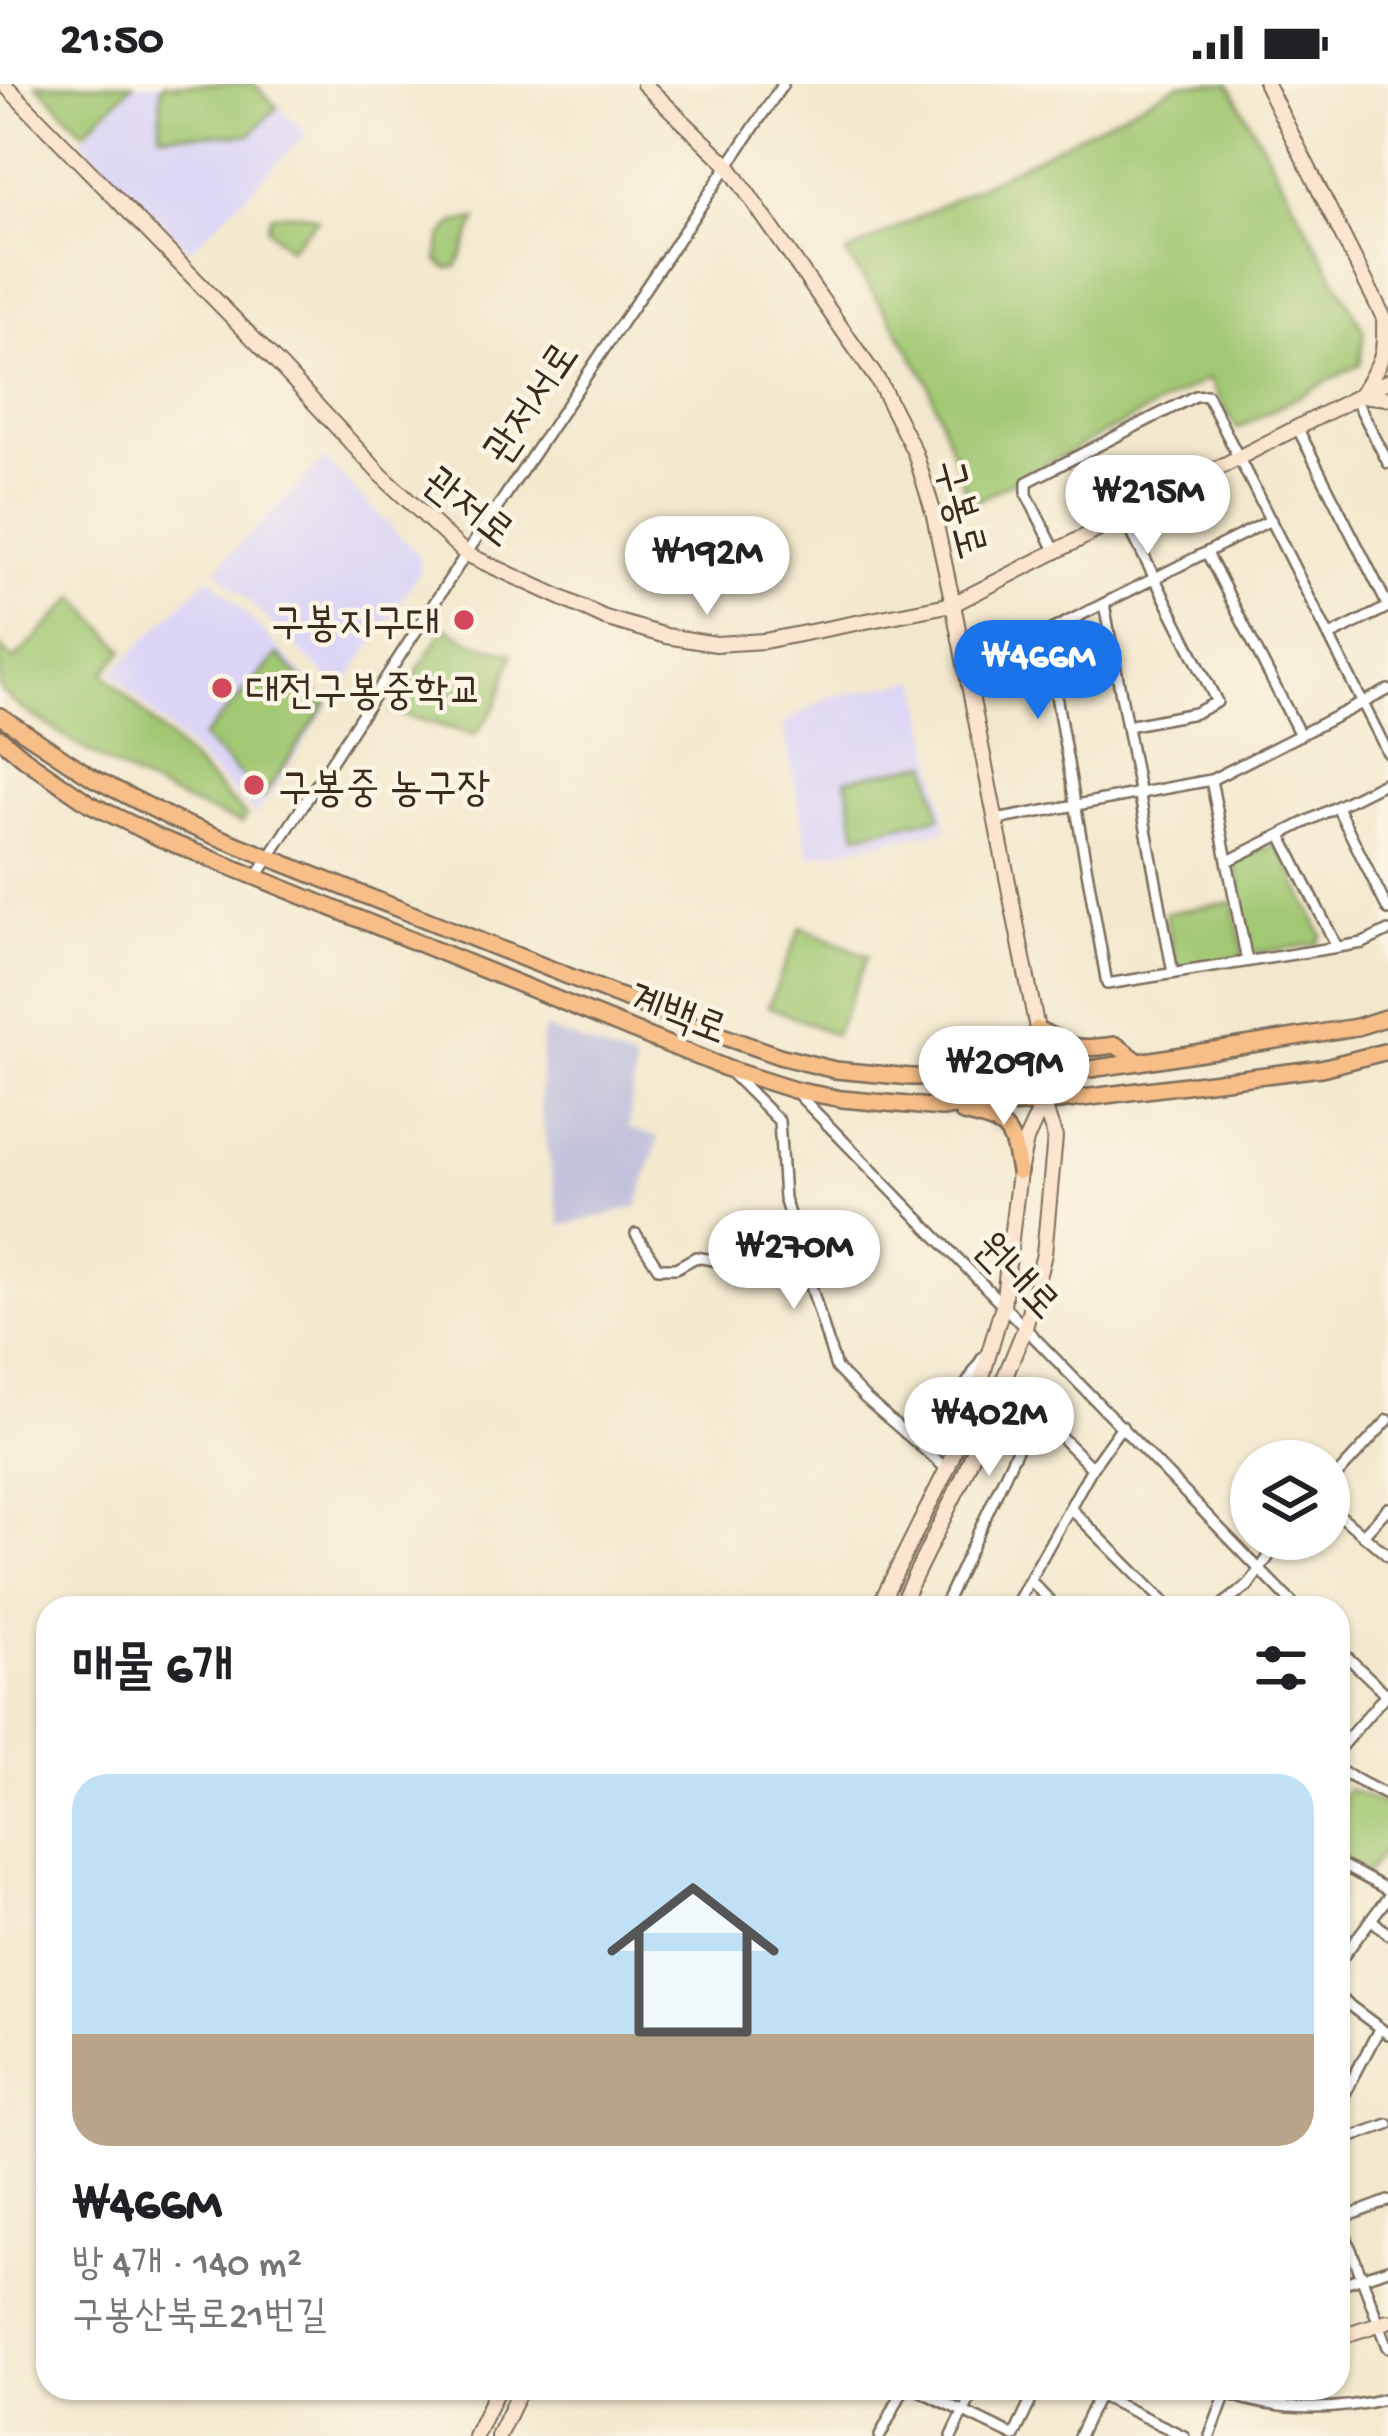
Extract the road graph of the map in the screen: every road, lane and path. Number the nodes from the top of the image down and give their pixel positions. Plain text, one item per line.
1 (4, 84) edge
2 (644, 84) edge
3 (783, 84) edge
4 (1265, 84) edge
5 (727, 164) junction
6 (1386, 322) edge
7 (1388, 381) edge
8 (1358, 396) junction
9 (1388, 398) edge
10 (1297, 427) junction
11 (1239, 456) junction
12 (1388, 463) edge
13 (1123, 515) junction
14 (1271, 520) junction
15 (1055, 550) junction
16 (1207, 553) junction
17 (466, 554) junction
18 (1154, 579) junction
19 (953, 604) junction
20 (1104, 604) junction
21 (1388, 607) edge
22 (1330, 636) junction
23 (1388, 690) edge
24 (0, 701) edge
25 (1363, 703) junction
26 (0, 716) edge
27 (1127, 726) junction
28 (25, 733) junction
29 (1300, 735) junction
30 (0, 738) edge
31 (0, 748) edge
32 (1388, 753) edge
33 (25, 759) junction
34 (1211, 780) junction
35 (1388, 781) edge
36 (1140, 792) junction
37 (1074, 804) junction
38 (1336, 807) junction
39 (995, 820) junction
40 (1281, 835) junction
41 (270, 857) junction
42 (1228, 861) junction
43 (256, 878) junction
44 (1388, 910) edge
45 (1388, 931) edge
46 (1337, 947) junction
47 (1247, 961) junction
48 (1173, 973) junction
49 (1388, 1017) edge
50 (1037, 1029) junction
51 (1388, 1051) edge
52 (1139, 1062) junction
53 (728, 1069) junction
54 (1041, 1076) junction
55 (794, 1090) junction
56 (1043, 1103) junction
57 (942, 1108) junction
58 (1019, 1172) junction
59 (636, 1234) dead end
60 (806, 1277) junction
61 (1003, 1305) junction
62 (1025, 1328) junction
63 (995, 1336) junction
64 (1388, 1420) edge
65 (1122, 1426) junction
66 (905, 1433) junction
67 (1350, 1461) edge
68 (1092, 1468) junction
69 (947, 1469) junction
70 (963, 1478) junction
71 (1070, 1508) junction
72 (1388, 1508) edge
73 (1350, 1524) edge
74 (1363, 1535) junction
75 (1388, 1556) edge
76 (1267, 1560) edge
77 (1259, 1571) junction
78 (1030, 1580) junction
79 (884, 1596) edge
80 (905, 1596) edge
81 (952, 1596) edge
82 (1021, 1596) edge
83 (1046, 1596) edge
84 (1158, 1596) edge
85 (1234, 1596) edge
86 (1285, 1596) edge
87 (1350, 1660) edge
88 (1387, 1695) edge
89 (1350, 1737) edge
90 (1350, 1777) edge
91 (1388, 1796) edge
92 (1350, 1870) edge
93 (1388, 1894) edge
94 (1371, 1919) junction
95 (1388, 1934) edge
96 (1350, 1947) edge
97 (1350, 2006) edge
98 (1384, 2031) edge
99 (1350, 2087) edge
100 (1388, 2124) edge
101 (1350, 2138) edge
102 (1388, 2201) edge
103 (1350, 2214) edge
104 (1350, 2247) edge
105 (1388, 2269) edge
106 (1362, 2278) junction
107 (1350, 2282) edge
108 (1384, 2322) edge
109 (1350, 2333) edge
110 (1388, 2347) edge
111 (1388, 2398) edge
112 (492, 2400) edge
113 (515, 2400) edge
114 (898, 2400) edge
115 (939, 2400) edge
116 (970, 2400) edge
117 (1031, 2400) edge
118 (1096, 2400) edge
119 (1115, 2400) edge
120 (1223, 2400) edge
121 (1249, 2400) edge
122 (964, 2412) junction
123 (1151, 2420) junction
124 (475, 2436) edge
125 (498, 2436) edge
126 (880, 2436) edge
127 (952, 2436) edge
128 (1014, 2436) edge
129 (1079, 2436) edge
130 (1145, 2436) edge
131 (1184, 2436) edge
132 (1210, 2436) edge

1 - 17 street, 관저로
2 - 5 street, 구봉로
3 - 5 street, 관저서로
4 - 6 street
5 - 17 street, 관저서로
5 - 19 street, 구봉로
6 - 8 street
7 - 8 street, 관저로
8 - 9 street
8 - 10 street, 관저로
8 - 12 street
10 - 11 street, 관저로
10 - 21 street
11 - 13 street, 관저로
11 - 14 street
11 - 15 street
13 - 15 street, 관저로
13 - 18 street
14 - 16 street
14 - 22 street
15 - 19 street, 관저로
16 - 18 street
16 - 29 street
17 - 19 street, 관저로
17 - 41 street, 관저서로
18 - 20 street
18 - 27 street
19 - 39 street, 구봉로
20 - 27 street
20 - 37 street
21 - 22 street
22 - 25 street
23 - 25 street
24 - 28 main road
25 - 29 street
25 - 32 street
26 - 28 main road, 계백로
27 - 36 street
28 - 41 main road, 계백로
29 - 34 street
30 - 33 main road, 계백로
31 - 33 main road
33 - 43 main road, 계백로
34 - 36 street
34 - 42 street
35 - 38 street
36 - 37 street
36 - 48 street
37 - 39 street
37 - 48 street
38 - 40 street
38 - 44 street
39 - 50 street, 구봉로
40 - 42 street
40 - 46 street
41 - 43 street, 관저서로
41 - 54 main road, 계백로
42 - 47 street
43 - 53 main road, 계백로
45 - 46 street
46 - 47 street
47 - 48 street
49 - 52 main road, 계백로
50 - 52 main road
50 - 54 street, 구봉로
51 - 56 main road, 계백로
52 - 54 main road, 계백로
53 - 55 main road, 계백로
53 - 60 street
54 - 56 street, 구봉로
55 - 57 main road, 계백로
55 - 61 street, 원내로
56 - 57 main road, 계백로
56 - 58 street
56 - 62 street, 구봉로
57 - 58 main road
58 - 61 street
59 - 60 street
60 - 66 street
61 - 62 street, 원내로
61 - 63 street
62 - 65 street, 원내로
62 - 70 street, 구봉로
63 - 66 street
63 - 69 street
64 - 67 street
65 - 68 street
65 - 77 street, 원내로
66 - 69 street
68 - 71 street
68 - 81 street
69 - 70 street
69 - 79 street
70 - 80 street, 구봉로
71 - 78 street
71 - 84 street
72 - 74 street
73 - 74 street
74 - 75 street
76 - 77 street
77 - 85 street
77 - 86 street, 원내로
78 - 82 street
78 - 83 street
87 - 88 street
88 - 89 street
90 - 91 street
92 - 93 street
93 - 94 street
94 - 95 street
94 - 96 street
97 - 98 street
98 - 99 street
100 - 101 street
102 - 103 street
104 - 106 street
105 - 106 street
106 - 107 street
106 - 108 street
108 - 109 street
108 - 110 street
111 - 121 street
112 - 124 street
113 - 125 street
114 - 126 street
115 - 122 street
116 - 122 street
117 - 128 street
118 - 129 street
119 - 123 street
120 - 132 street
122 - 127 street
122 - 128 street
123 - 130 street
123 - 131 street

